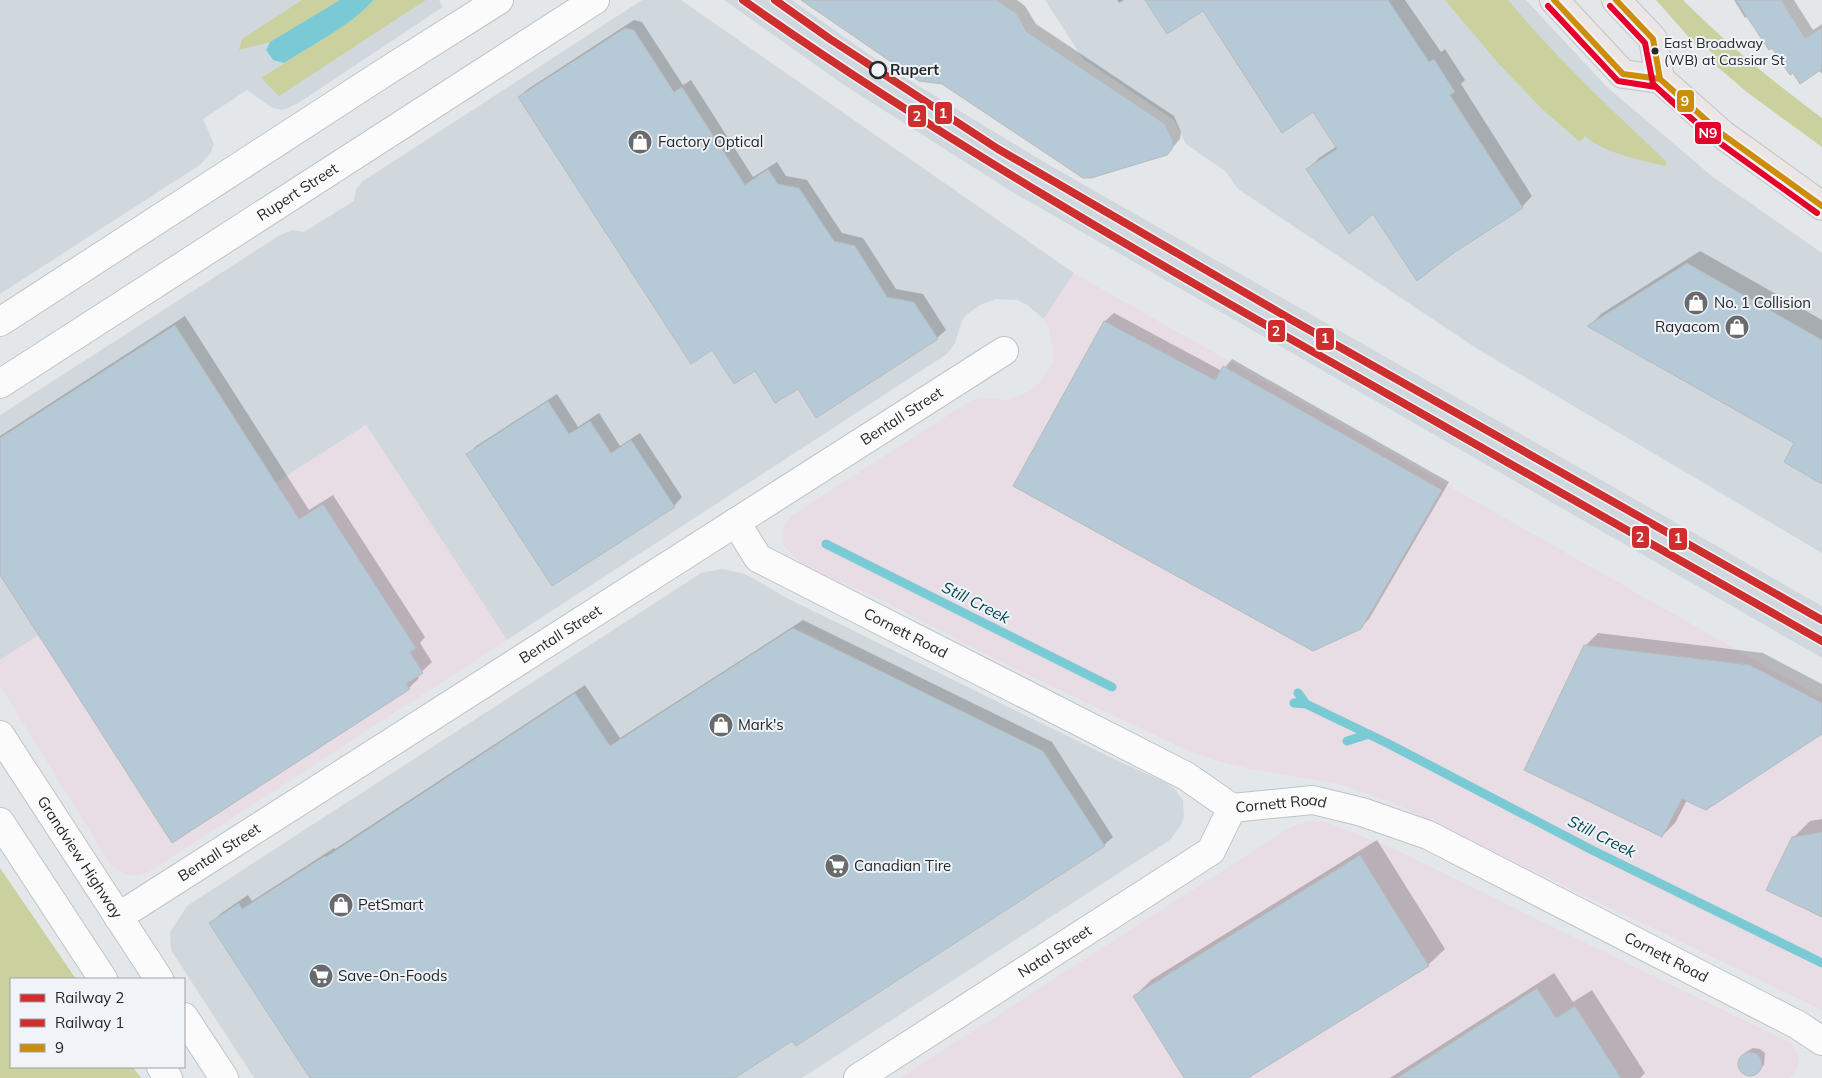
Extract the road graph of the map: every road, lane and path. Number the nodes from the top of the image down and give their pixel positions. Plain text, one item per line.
1 (499, 0) edge
2 (595, 0) edge
3 (1554, 0) edge
4 (1616, 0) edge
5 (1660, 80) junction
6 (1822, 206) edge
7 (0, 322) edge
8 (1004, 351) dead end
9 (0, 384) edge
10 (736, 522) junction
11 (0, 735) edge
12 (1232, 808) junction
13 (0, 822) edge
14 (118, 917) junction
15 (102, 978) edge
16 (158, 978) edge
17 (185, 1019) edge
18 (1822, 1041) edge
19 (224, 1078) edge
20 (858, 1078) edge

1 - 7 street
2 - 9 street, Rupert Street
3 - 5 main road
4 - 5 main road
5 - 6 main road
8 - 10 street, Bentall Street
10 - 12 street, Cornett Road
10 - 14 street, Bentall Street
11 - 14 street, Grandview Highway
12 - 18 street, Cornett Road
12 - 20 street, Natal Street
13 - 15 street
14 - 16 street, Grandview Highway
17 - 19 street

